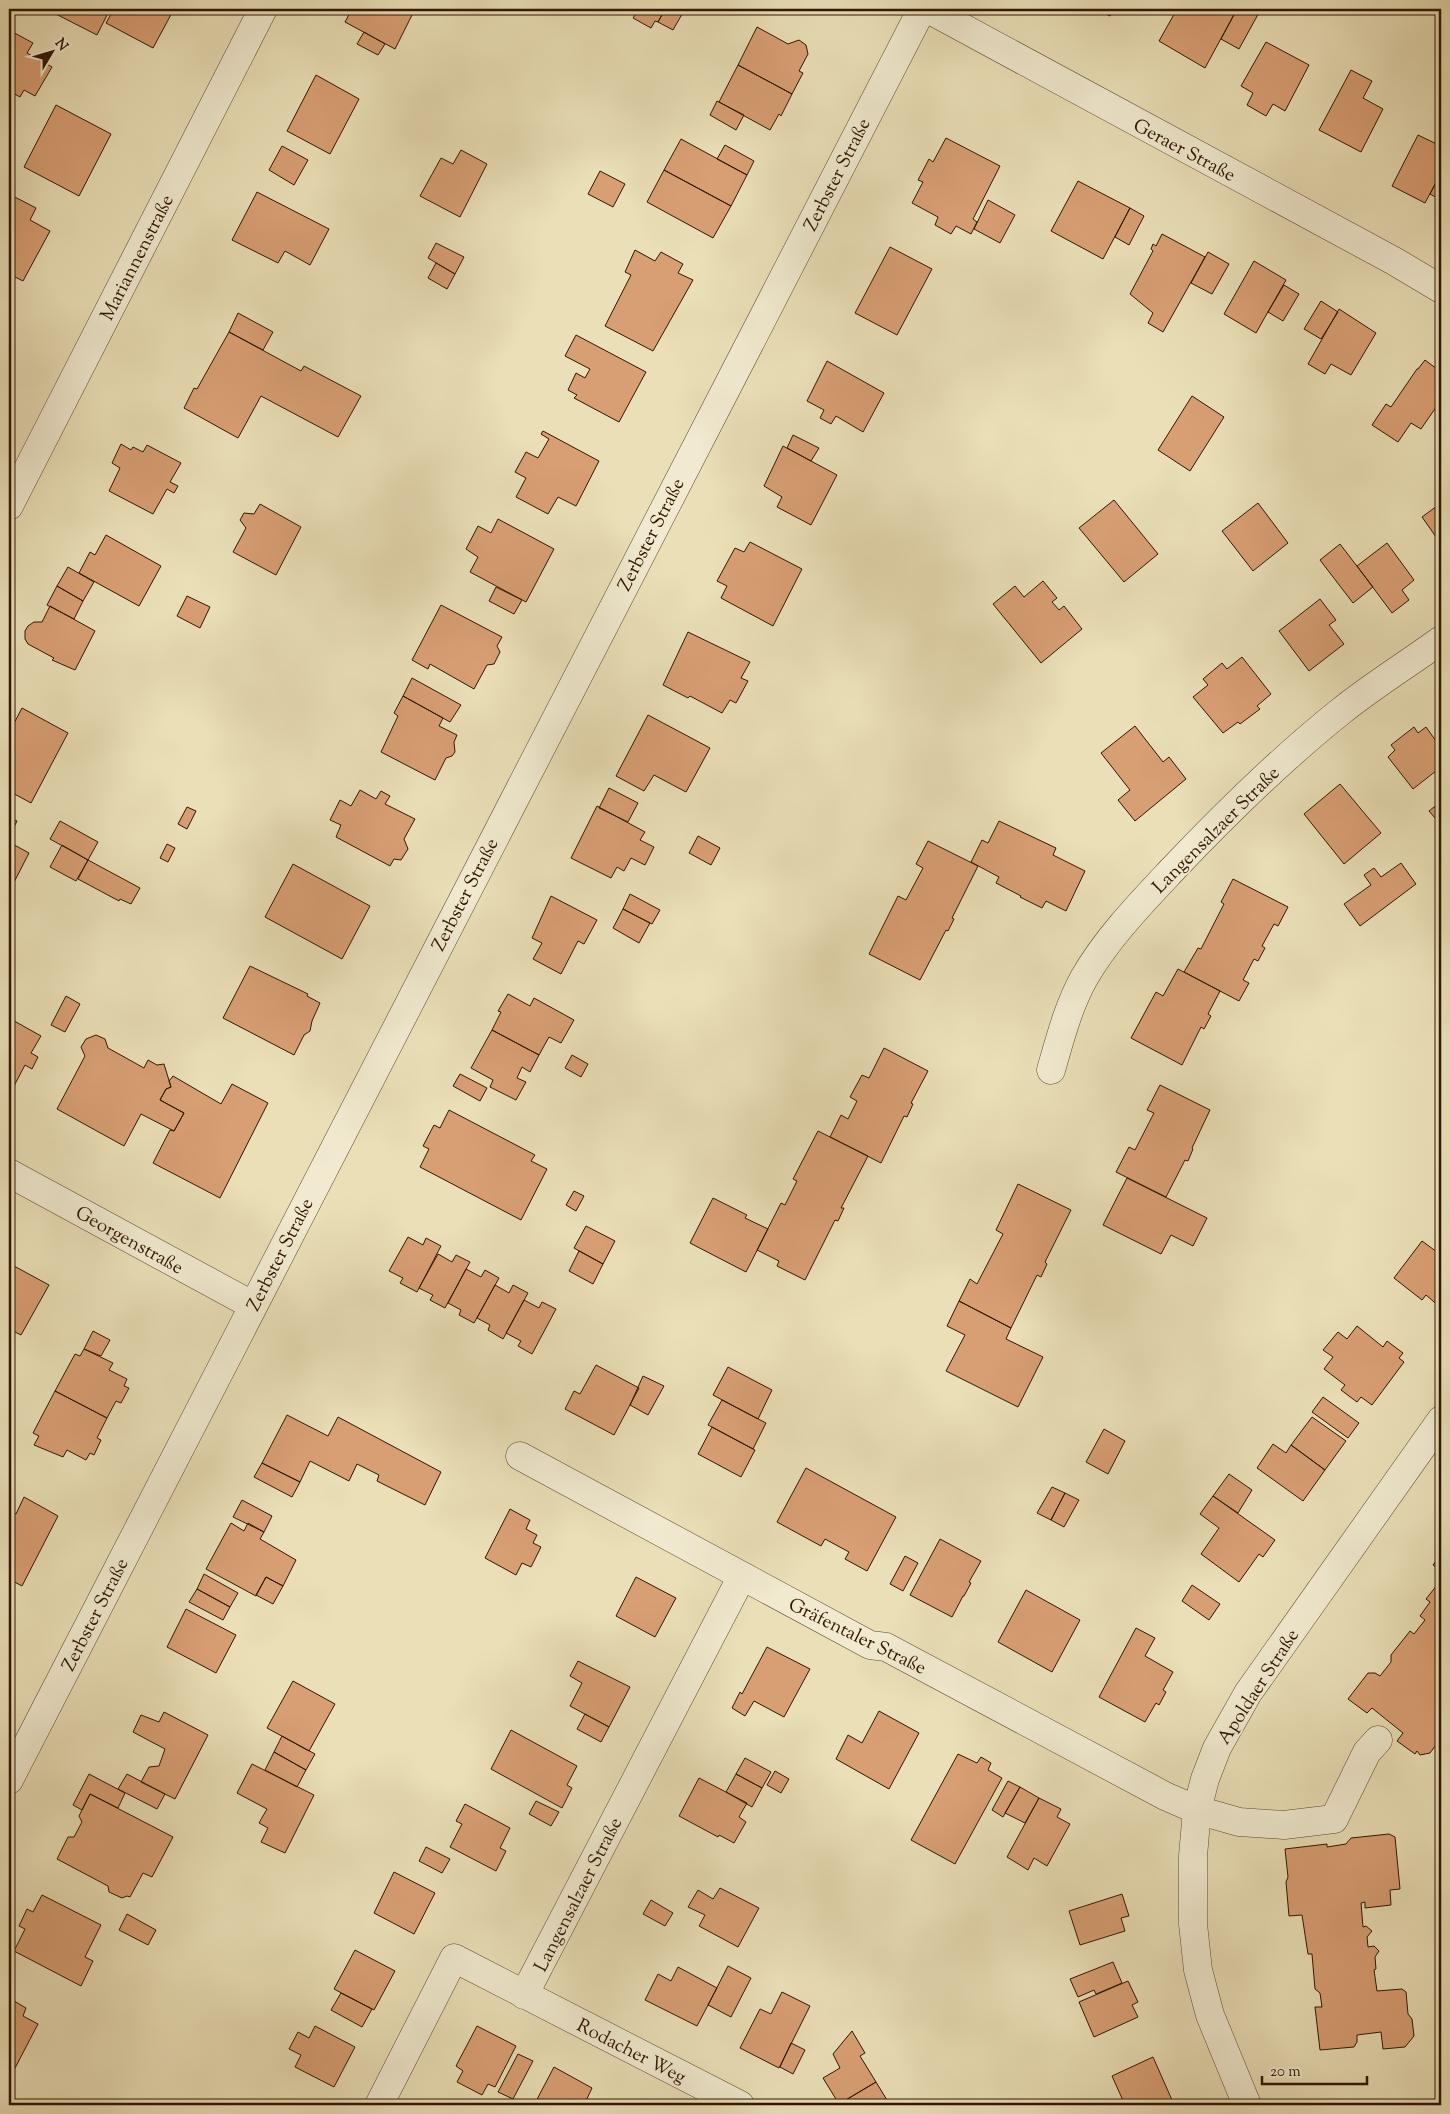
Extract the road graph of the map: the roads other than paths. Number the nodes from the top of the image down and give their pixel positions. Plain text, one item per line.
1 (263, 9) edge
2 (922, 9) edge
3 (928, 9) edge
4 (1441, 289) edge
5 (9, 506) edge
6 (1441, 640) edge
7 (1051, 1070) dead end
8 (9, 1173) edge
9 (252, 1304) junction
10 (1439, 1429) edge
11 (520, 1456) dead end
12 (742, 1576) junction
13 (1378, 1740) dead end
14 (9, 1780) edge
15 (1197, 1810) junction
16 (524, 1995) junction
17 (378, 2105) edge
18 (740, 2105) edge
19 (1247, 2105) edge

1 - 5 street, Mariannenstraße
2 - 9 street, Zerbster Straße
3 - 4 street, Geraer Straße
6 - 7 street, Langensalzaer Straße
8 - 9 street, Georgenstraße
9 - 14 street, Zerbster Straße
10 - 15 street, Apoldaer Straße
11 - 12 street, Gräfentaler Straße
12 - 15 street, Gräfentaler Straße
12 - 16 street, Langensalzaer Straße
13 - 15 street, Gräfentaler Straße
15 - 19 street, Apoldaer Straße
16 - 17 street
16 - 18 street, Rodacher Weg

